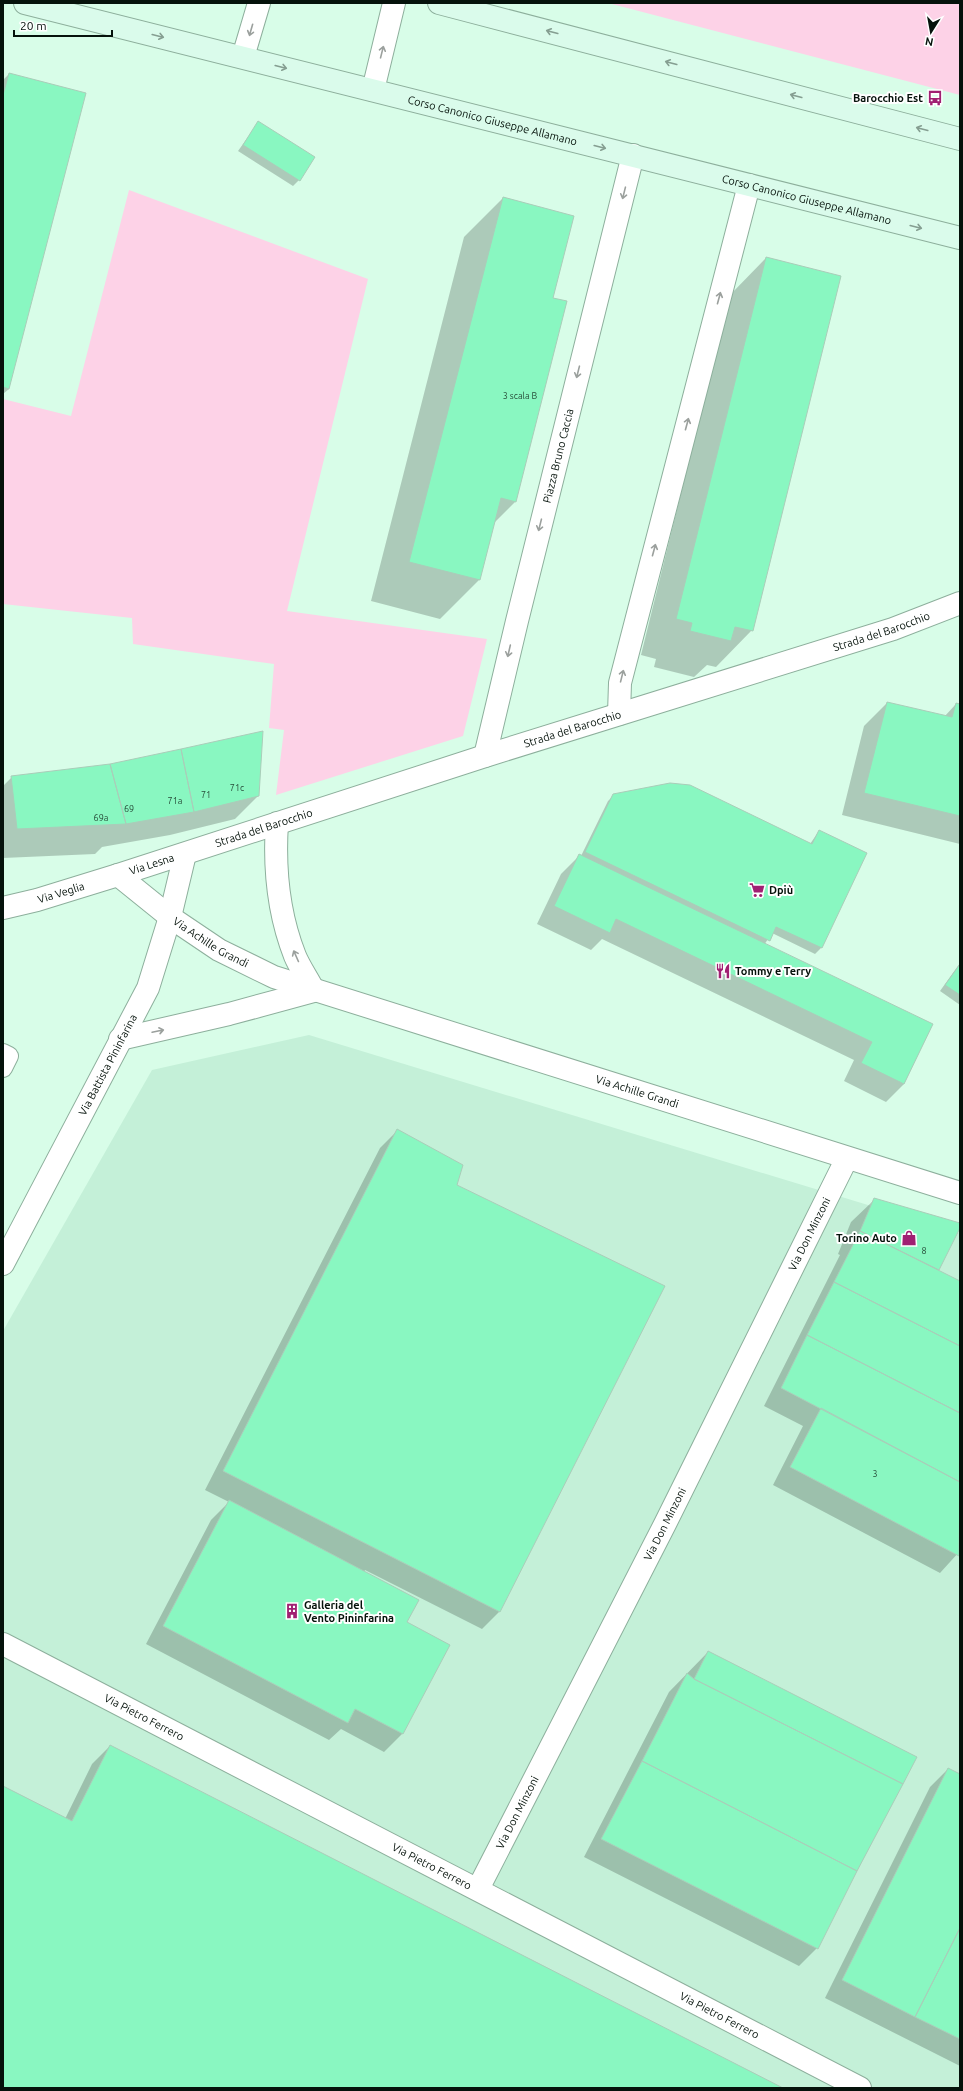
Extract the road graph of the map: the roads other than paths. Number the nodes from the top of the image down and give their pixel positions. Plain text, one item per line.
1 (25, 3) edge
2 (259, 3) edge
3 (394, 3) edge
4 (439, 3) edge
5 (243, 57) junction
6 (373, 90) junction
7 (960, 139) edge
8 (633, 155) junction
9 (749, 185) junction
10 (960, 238) edge
11 (960, 603) edge
12 (619, 714) junction
13 (485, 756) junction
14 (276, 823) junction
15 (185, 854) junction
16 (118, 875) junction
17 (3, 908) edge
18 (170, 917) junction
19 (314, 991) junction
20 (120, 1039) junction
21 (3, 1053) edge
22 (3, 1068) edge
23 (847, 1158) junction
24 (960, 1193) edge
25 (3, 1264) edge
26 (3, 1644) edge
27 (478, 1889) junction
28 (860, 2088) edge

1 -> 5 main road, Corso Canonico Giuseppe Allamano
2 -> 5 street
6 -> 3 street
7 -> 4 main road
5 -> 6 main road, Corso Canonico Giuseppe Allamano
6 -> 8 main road, Corso Canonico Giuseppe Allamano
8 - 9 main road, Corso Canonico Giuseppe Allamano
8 -> 13 street, Piazza Bruno Caccia
9 -> 10 main road, Corso Canonico Giuseppe Allamano
12 -> 9 street
11 - 12 street, Strada del Barocchio
12 - 13 street, Strada del Barocchio
13 - 14 street, Strada del Barocchio
14 - 15 street, Strada del Barocchio
19 -> 14 street
15 - 16 street, Via Lesna
15 - 18 street, Via Battista Pininfarina
16 - 17 street, Via Veglia
16 - 18 street, Via Achille Grandi
18 - 19 street, Via Achille Grandi
18 - 20 street, Via Battista Pininfarina
20 -> 19 street
19 - 23 street, Via Achille Grandi
20 - 25 street, Via Battista Pininfarina
21 - 22 lane
23 - 24 street, Via Achille Grandi
23 - 27 street, Via Don Minzoni
26 - 27 street, Via Pietro Ferrero
27 - 28 street, Via Pietro Ferrero

